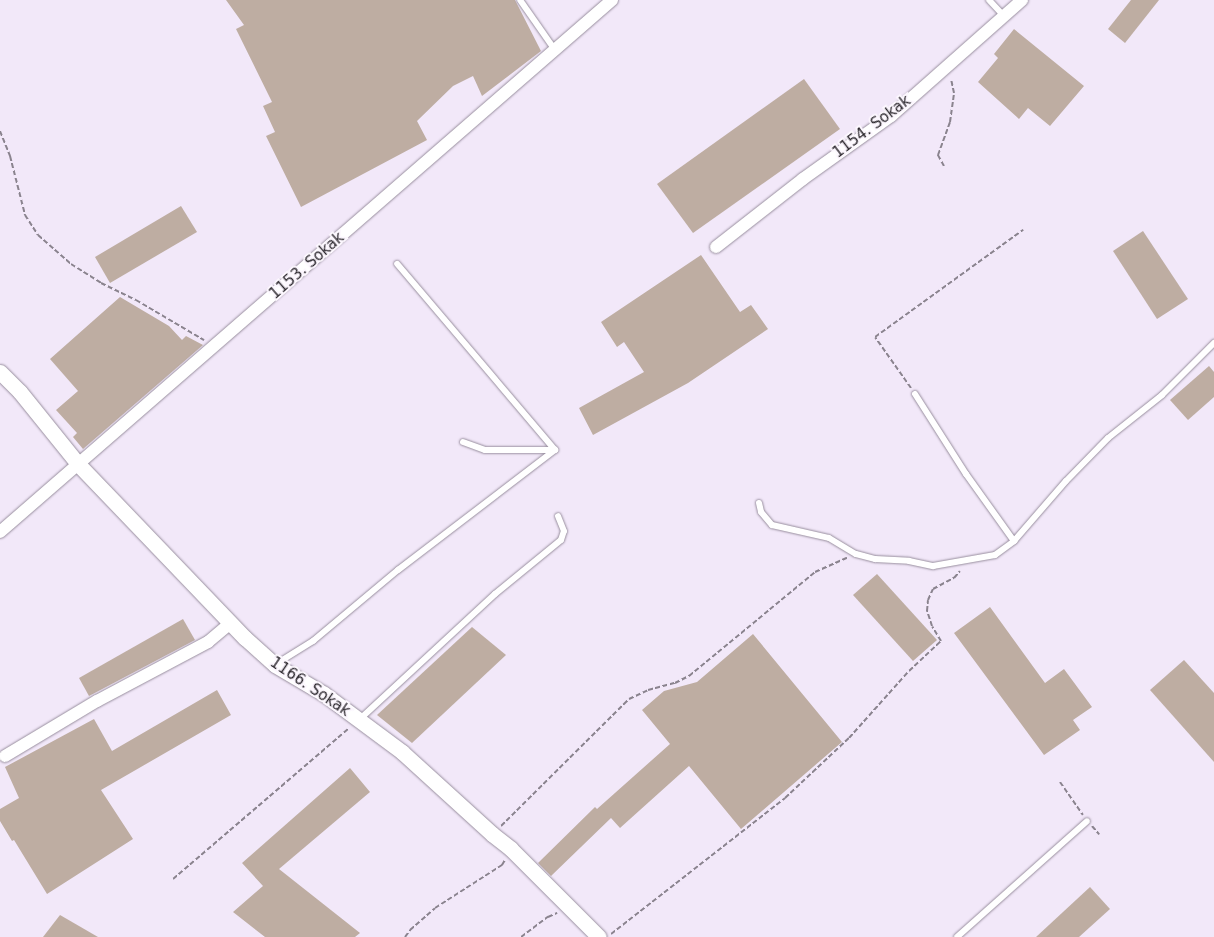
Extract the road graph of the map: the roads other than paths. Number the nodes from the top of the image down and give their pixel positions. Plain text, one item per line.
1 (520, 0) edge
2 (612, 0) edge
3 (989, 0) edge
4 (1022, 0) edge
5 (1004, 16) junction
6 (556, 51) junction
7 (716, 248) dead end
8 (397, 264) dead end
9 (1214, 343) edge
10 (0, 372) edge
11 (914, 394) road end
12 (463, 442) dead end
13 (555, 450) junction
14 (78, 464) junction
15 (759, 503) dead end
16 (558, 516) dead end
17 (0, 532) edge
18 (1014, 542) junction
19 (231, 623) junction
20 (275, 665) junction
21 (359, 720) junction
22 (5, 756) dead end
23 (1087, 821) road end
24 (600, 937) edge
25 (957, 937) edge

1 - 6 lane
2 - 6 street, 1153. Sokak
3 - 5 lane
4 - 5 street, 1154. Sokak
5 - 7 street, 1154. Sokak
6 - 14 street, 1153. Sokak
8 - 13 lane
9 - 18 lane
10 - 14 street, 1166. Sokak
11 - 18 lane
12 - 13 lane
13 - 20 lane
14 - 17 street, 1153. Sokak
14 - 19 street, 1166. Sokak
15 - 18 lane
16 - 21 lane
19 - 20 street, 1166. Sokak
19 - 22 street
20 - 21 street, 1166. Sokak
21 - 24 street, 1166. Sokak
23 - 25 lane

